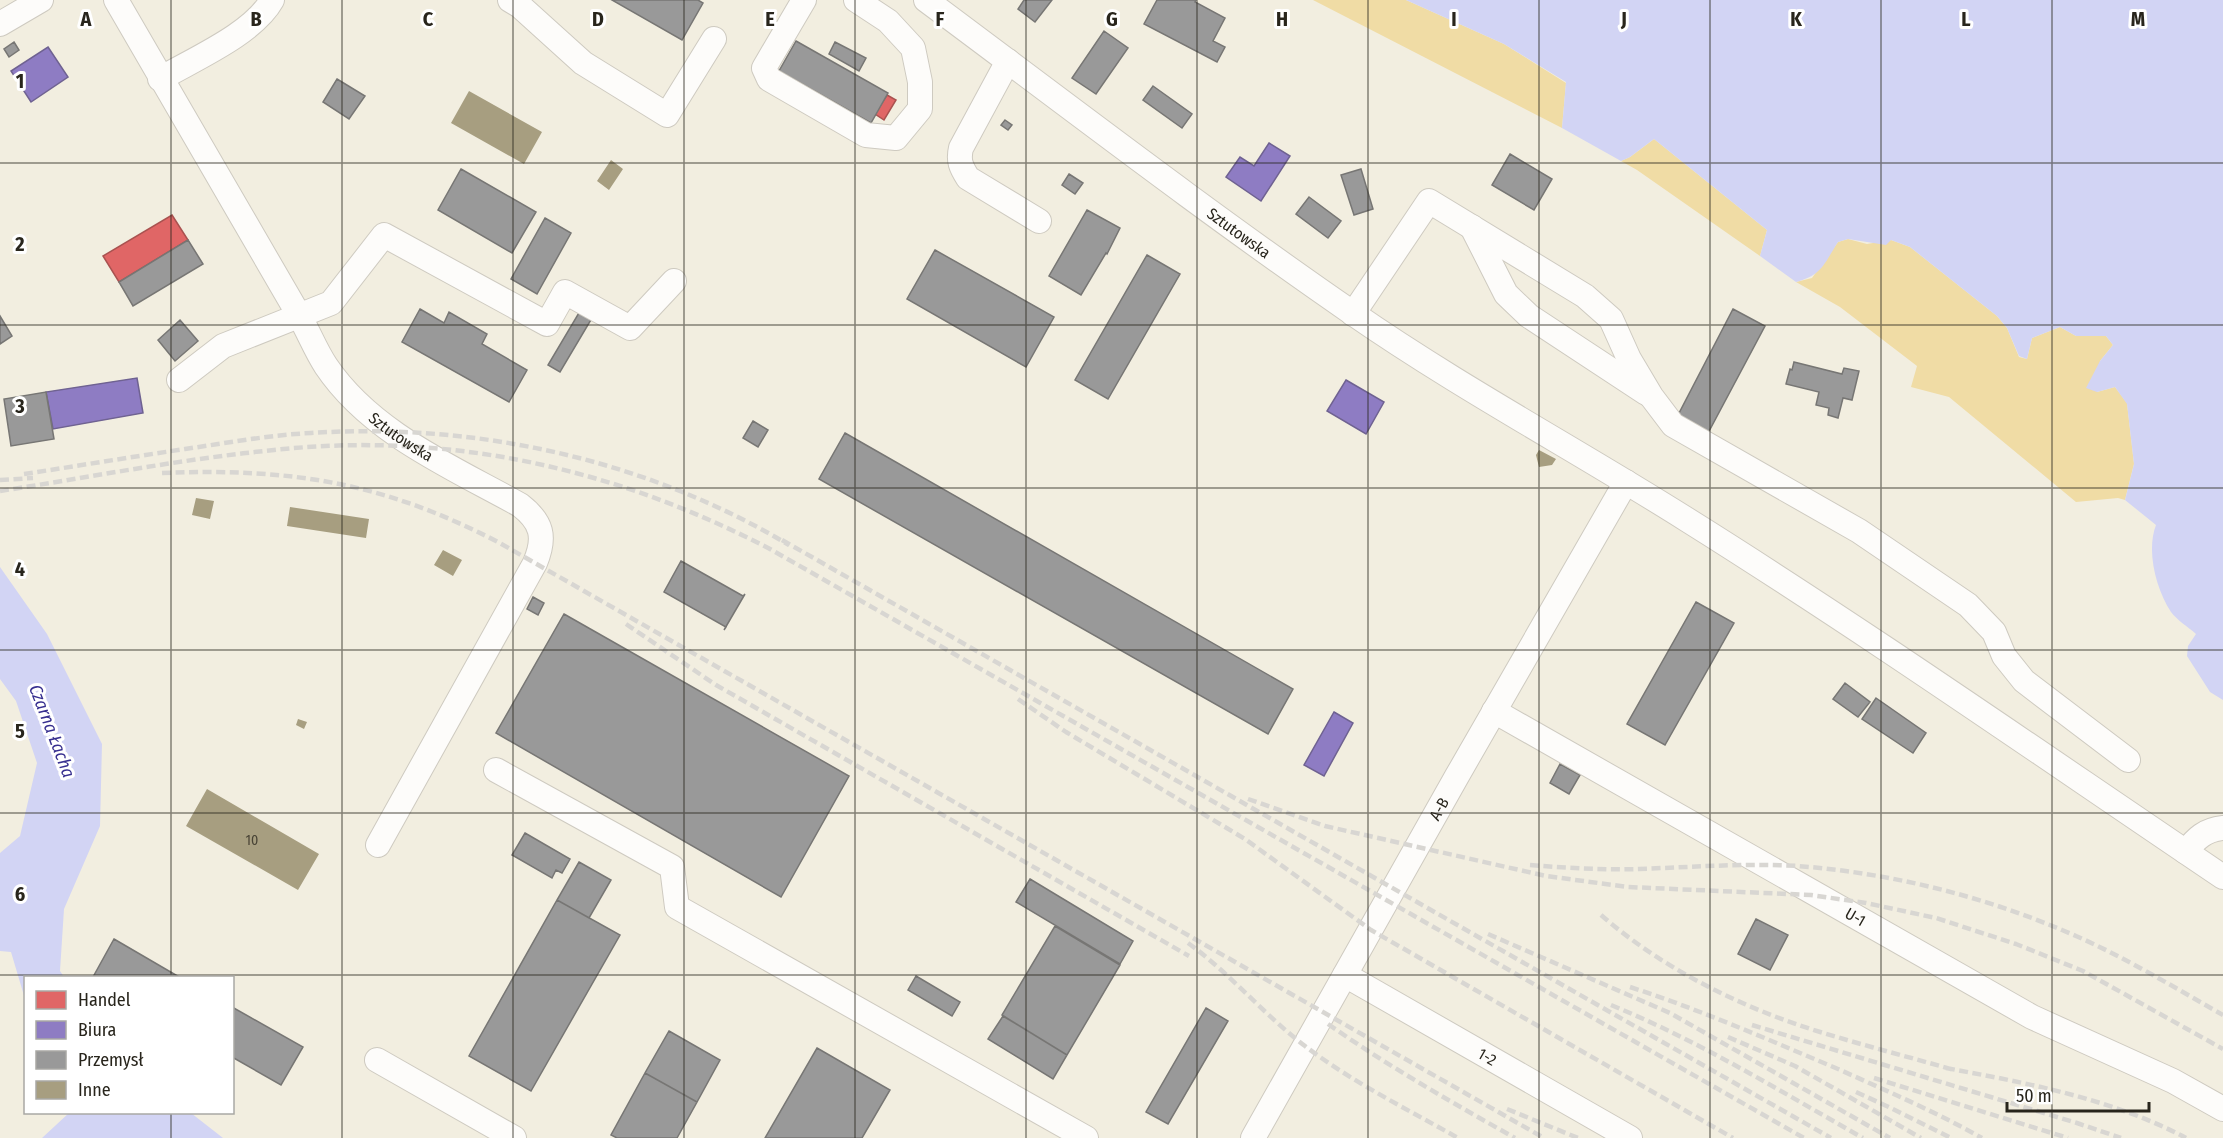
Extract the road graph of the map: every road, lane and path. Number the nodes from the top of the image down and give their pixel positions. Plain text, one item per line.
1 (41, 0) edge
2 (116, 0) edge
3 (272, 0) edge
4 (510, 0) edge
5 (804, 0) edge
6 (856, 0) edge
7 (926, 0) edge
8 (0, 24) edge
9 (714, 39) dead end
10 (1008, 61) junction
11 (160, 79) junction
12 (1039, 221) dead end
13 (1472, 227) junction
14 (674, 282) dead end
15 (1353, 314) junction
16 (300, 317) junction
17 (179, 380) dead end
18 (1651, 396) junction
19 (1626, 482) junction
20 (1494, 711) junction
21 (2128, 760) dead end
22 (496, 770) dead end
23 (2223, 828) edge
24 (378, 845) dead end
25 (2186, 852) junction
26 (2223, 877) edge
27 (1345, 975) junction
28 (377, 1060) dead end
29 (2223, 1109) edge
30 (514, 1138) edge
31 (1086, 1138) edge
32 (1253, 1138) edge
33 (1630, 1138) edge

1 - 8 street
2 - 11 street, Sztutowska
3 - 11 street
4 - 9 street
5 - 6 street
7 - 10 street, Sztutowska
10 - 12 street
10 - 15 street, Sztutowska
11 - 16 street, Sztutowska
13 - 15 street
13 - 18 street
13 - 18 street
14 - 16 street
15 - 19 street, Sztutowska
16 - 17 street
16 - 24 street, Sztutowska
18 - 21 street
19 - 20 street, A-B
19 - 25 street, Sztutowska
20 - 27 street, A-B
20 - 29 street, U-1
22 - 31 street
23 - 25 street
25 - 26 street, Sztutowska
27 - 32 street, A-B
27 - 33 street, 1-2
28 - 30 street

